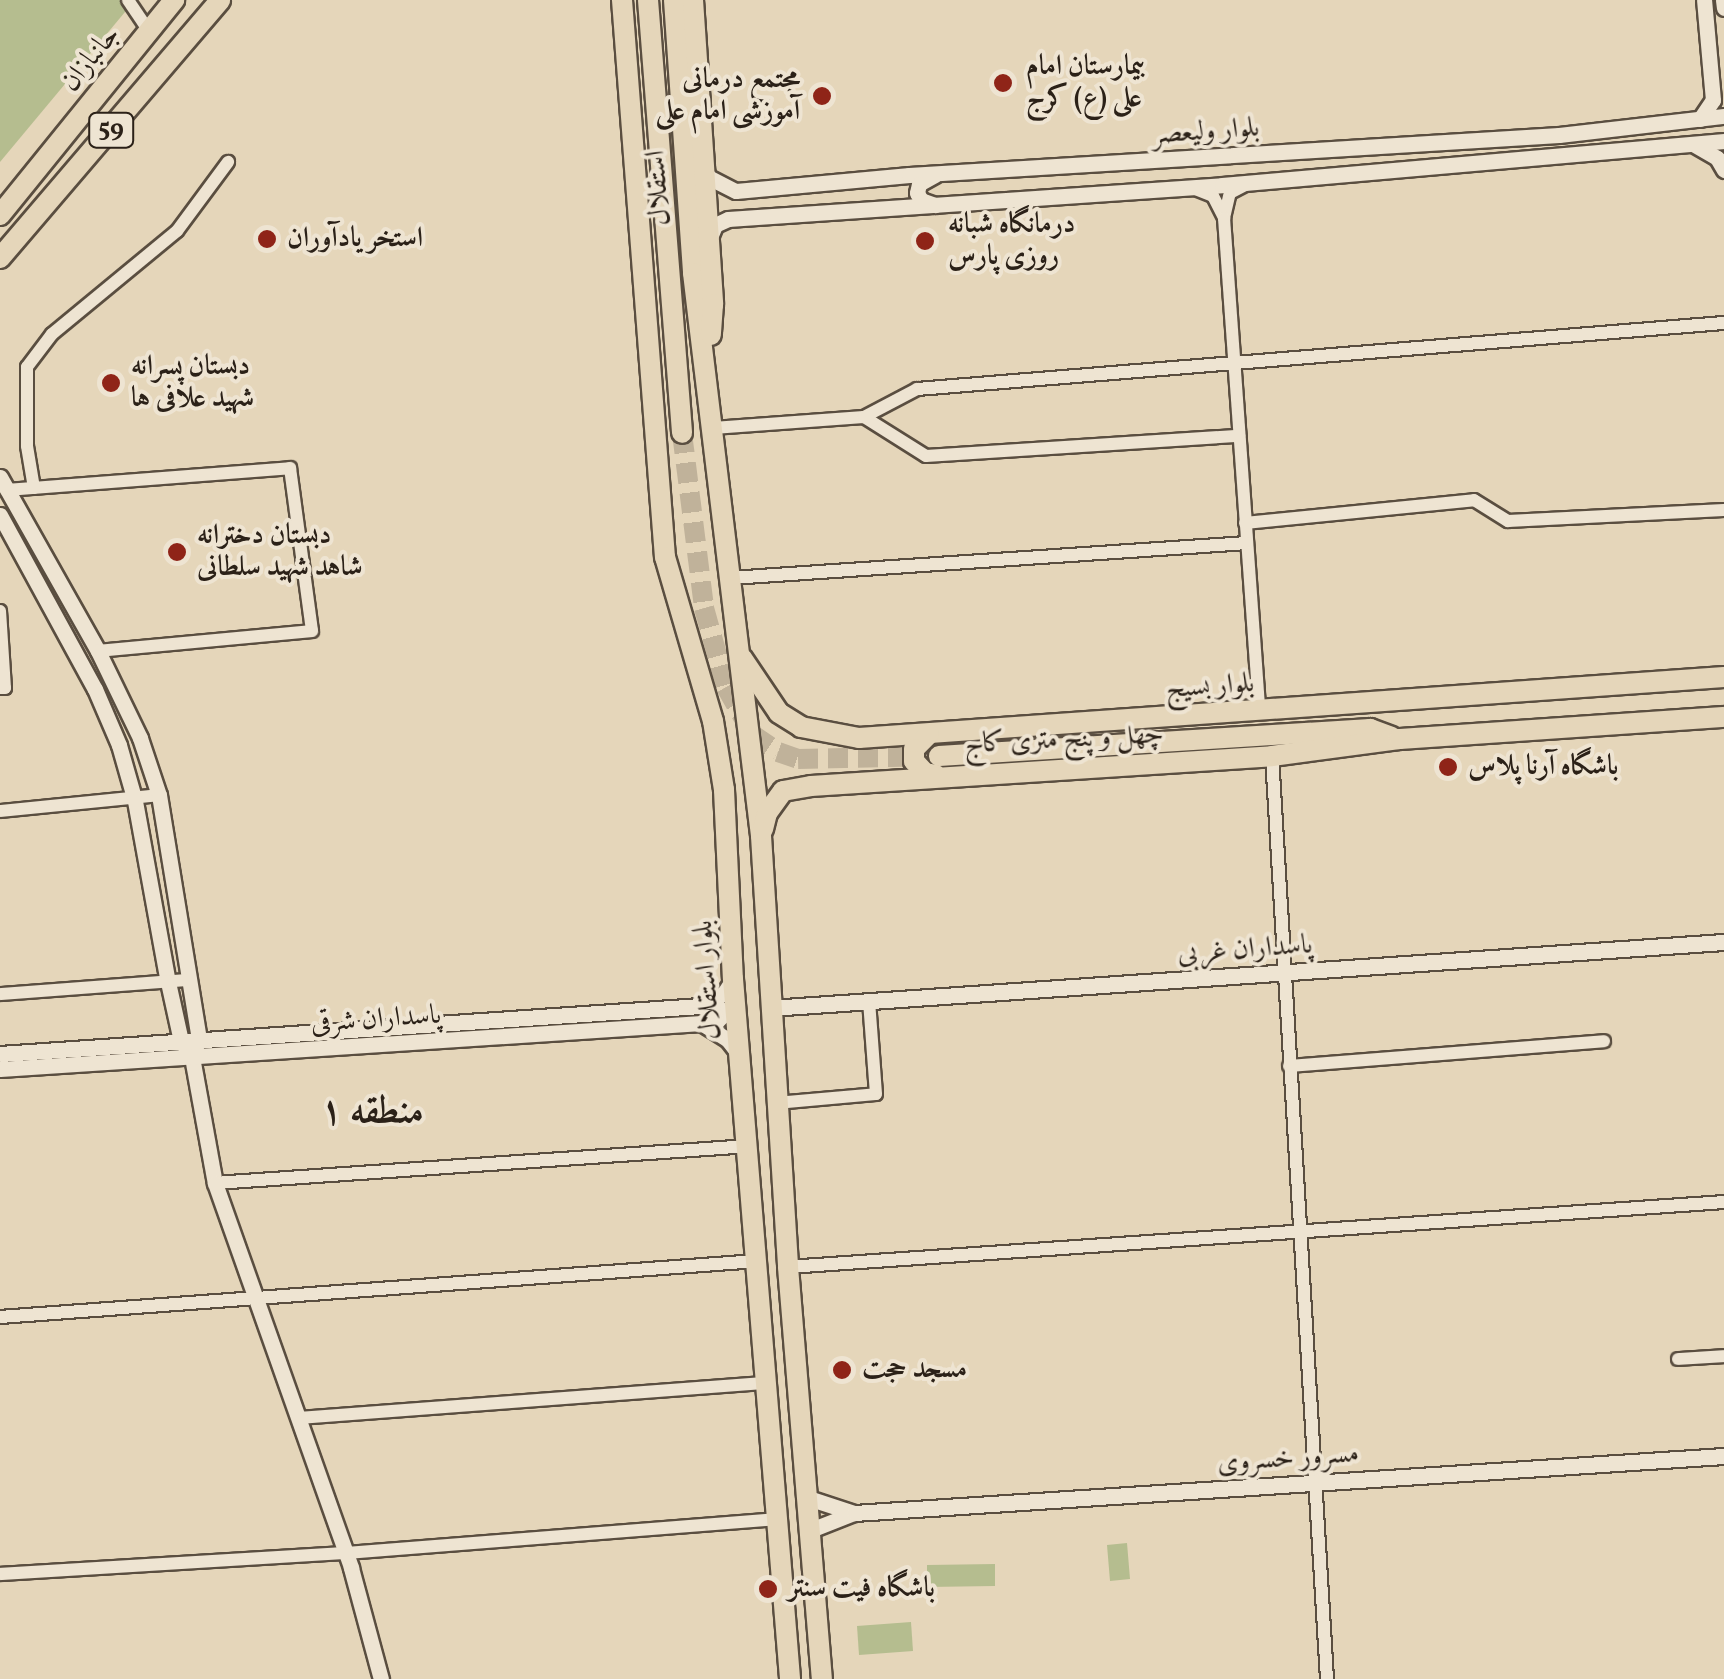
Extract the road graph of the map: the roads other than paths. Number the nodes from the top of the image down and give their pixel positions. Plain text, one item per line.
1 (128, 0) edge
2 (174, 0) edge
3 (220, 0) edge
4 (622, 0) edge
5 (648, 0) edge
6 (674, 0) edge
7 (693, 0) edge
8 (1704, 2) edge
9 (1724, 3) edge
10 (149, 31) junction
11 (1718, 103) edge
12 (1724, 116) edge
13 (1700, 119) junction
14 (1559, 135) junction
15 (1523, 138) junction
16 (1724, 141) edge
17 (1693, 144) junction
18 (1558, 158) junction
19 (1521, 160) junction
20 (228, 162) dead end
21 (703, 164) junction
22 (633, 167) junction
23 (1724, 170) edge
24 (938, 174) junction
25 (879, 178) junction
26 (1251, 182) junction
27 (1187, 187) junction
28 (752, 190) junction
29 (936, 206) junction
30 (882, 209) junction
31 (663, 213) junction
32 (0, 215) edge
33 (752, 218) junction
34 (1224, 218) junction
35 (709, 240) junction
36 (0, 258) edge
37 (640, 277) junction
38 (1724, 323) edge
39 (1234, 364) junction
40 (708, 372) junction
41 (864, 417) junction
42 (713, 428) junction
43 (682, 434) tunnel mouth
44 (1239, 436) junction
45 (3, 484) edge
46 (34, 488) junction
47 (1724, 510) edge
48 (0, 515) edge
49 (1245, 523) junction
50 (1247, 544) junction
51 (731, 578) junction
52 (0, 611) edge
53 (98, 652) junction
54 (739, 652) junction
55 (1720, 674) edge
56 (3, 688) edge
57 (1259, 711) junction
58 (1724, 717) edge
59 (1696, 718) junction
60 (1724, 727) edge
61 (929, 734) junction
62 (1399, 739) junction
63 (1272, 756) junction
64 (939, 766) junction
65 (160, 796) junction
66 (136, 801) junction
67 (0, 811) edge
68 (760, 836) junction
69 (1724, 942) edge
70 (1283, 972) junction
71 (733, 979) junction
72 (187, 980) junction
73 (168, 982) junction
74 (0, 994) edge
75 (870, 1001) junction
76 (770, 1008) junction
77 (701, 1015) junction
78 (199, 1039) junction
79 (181, 1041) junction
80 (1604, 1041) dead end
81 (0, 1054) edge
82 (192, 1057) junction
83 (742, 1057) junction
84 (1289, 1066) junction
85 (0, 1069) edge
86 (776, 1103) junction
87 (749, 1146) junction
88 (215, 1183) junction
89 (1724, 1202) edge
90 (1299, 1231) junction
91 (756, 1261) junction
92 (788, 1267) junction
93 (257, 1298) junction
94 (0, 1318) edge
95 (1724, 1356) edge
96 (1678, 1359) dead end
97 (768, 1383) junction
98 (298, 1418) junction
99 (1724, 1456) edge
100 (1315, 1483) junction
101 (806, 1497) junction
102 (854, 1513) junction
103 (778, 1519) junction
104 (808, 1531) junction
105 (346, 1553) junction
106 (0, 1574) edge
107 (381, 1679) edge
108 (790, 1679) edge
109 (822, 1679) edge
110 (1327, 1679) edge

1 - 10 street
2 - 10 main road, جانبازان / 59
3 - 36 main road, 59
4 - 22 main road, بلوار استقلال
5 - 31 main road, استقلال
6 - 40 main road, استقلال
7 - 21 main road
8 - 9 street
8 - 11 street
10 - 32 main road, جانبازان / 59
11 - 13 street
12 - 13 street, بلوار ولیعصر
13 - 14 street, بلوار ولیعصر
14 - 15 street, بلوار ولیعصر
14 - 18 street
15 - 19 street
15 - 24 street, بلوار ولیعصر
16 - 17 street, بلوار ولیعصر
17 - 18 street, بلوار ولیعصر
17 - 23 street
18 - 19 street, بلوار ولیعصر
19 - 26 street, بلوار ولیعصر
20 - 46 street
21 - 28 street, بلوار ولیعصر
21 - 35 main road
22 - 31 main road
22 - 37 main road, بلوار استقلال
24 - 25 street, بلوار ولیعصر
24 - 29 street
25 - 28 street, بلوار ولیعصر
25 - 30 street
26 - 27 street, بلوار ولیعصر
26 - 34 street
27 - 29 street, بلوار ولیعصر
27 - 34 street
28 - 33 street
29 - 30 street, بلوار ولیعصر
30 - 33 street, بلوار ولیعصر
31 - 37 main road
31 - 43 main road, استقلال
33 - 35 street, بلوار ولیعصر
34 - 39 street
35 - 40 main road
37 - 71 main road, بلوار استقلال
38 - 39 street
39 - 41 street
39 - 44 street
40 - 42 main road
41 - 42 street
41 - 44 street
42 - 51 main road
44 - 49 street
45 - 46 street
45 - 53 street
46 - 53 street
47 - 49 street
48 - 66 street
49 - 50 street
50 - 51 street
50 - 57 street
51 - 54 main road
52 - 56 street
53 - 65 street
54 - 61 main road, بلوار بسیج
54 - 68 main road
55 - 57 main road, بلوار بسیج
57 - 61 main road, بلوار بسیج
58 - 59 main road
59 - 60 street
59 - 62 main road
61 - 64 main road
62 - 63 main road, چهل و پنج متری کاج
62 - 64 main road
63 - 64 main road, چهل و پنج متری کاج
63 - 70 street
64 - 68 main road, چهل و پنج متری کاج
65 - 66 street
65 - 72 street
66 - 67 street
66 - 73 street
68 - 76 main road
69 - 70 street, پاسداران غربی
70 - 75 street, پاسداران غربی
70 - 84 street
71 - 77 street
71 - 83 main road, بلوار استقلال
72 - 73 street
72 - 78 street
73 - 74 street
73 - 79 street
75 - 76 street, پاسداران غربی
75 - 86 street
76 - 86 main road
77 - 78 street, پاسداران شرقی
77 - 82 street, پاسداران شرقی
77 - 83 street
78 - 79 street, پاسداران شرقی
78 - 82 street
79 - 81 street, پاسداران شرقی
79 - 82 street
80 - 84 street
82 - 85 street, پاسداران شرقی
82 - 88 street
83 - 87 main road, بلوار استقلال
84 - 90 street
86 - 92 main road
87 - 88 street
87 - 91 main road, بلوار استقلال
88 - 93 street
89 - 90 street
90 - 92 street
90 - 100 street
91 - 93 street
91 - 97 main road, بلوار استقلال
92 - 101 main road
93 - 94 street
93 - 98 street
95 - 96 street
97 - 98 street
97 - 103 main road, بلوار استقلال
98 - 105 street
99 - 100 street, مسرور خسروی
100 - 102 street, مسرور خسروی
100 - 110 street
101 - 102 street
101 - 104 main road
102 - 104 street
103 - 105 street
103 - 108 main road, بلوار استقلال
104 - 109 main road
105 - 106 street
105 - 107 street

